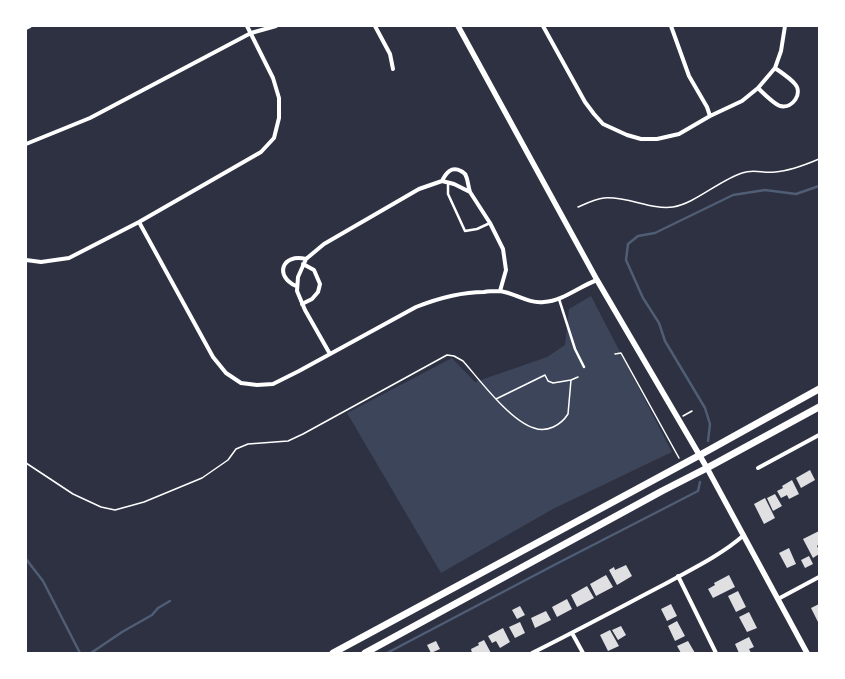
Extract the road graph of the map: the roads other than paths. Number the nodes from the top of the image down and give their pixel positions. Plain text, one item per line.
1 (30, 26) edge
2 (247, 26) edge
3 (276, 26) edge
4 (375, 26) edge
5 (458, 26) edge
6 (543, 26) edge
7 (671, 26) edge
8 (785, 26) edge
9 (26, 28) edge
10 (251, 33) junction
11 (775, 68) junction
12 (393, 69) dead end
13 (758, 88) junction
14 (710, 116) junction
15 (26, 144) edge
16 (442, 181) junction
17 (448, 182) junction
18 (470, 192) junction
19 (138, 222) junction
20 (490, 223) junction
21 (306, 259) junction
22 (26, 260) edge
23 (303, 264) junction
24 (597, 280) junction
25 (296, 286) junction
26 (500, 291) junction
27 (558, 298) junction
28 (302, 304) junction
29 (330, 354) junction
30 (584, 367) dead end
31 (819, 389) edge
32 (819, 407) edge
33 (819, 435) edge
34 (700, 455) junction
35 (707, 468) junction
36 (758, 468) dead end
37 (744, 535) junction
38 (678, 576) junction
39 (819, 577) edge
40 (778, 599) junction
41 (572, 633) junction
42 (333, 653) edge
43 (365, 653) edge
44 (532, 653) edge
45 (583, 653) edge
46 (716, 653) edge
47 (807, 653) edge

1 - 9 street
2 - 10 street
3 - 10 street
4 - 12 street
5 - 24 street
6 - 14 street
7 - 14 street
8 - 11 street
10 - 15 street
10 - 19 street
11 - 13 street
11 - 13 street
13 - 14 street
16 - 17 street
16 - 18 street
16 - 21 street
17 - 18 street
17 - 20 lane
18 - 20 street
19 - 22 street
19 - 29 street
20 - 26 street
21 - 23 street
21 - 25 street
23 - 25 street
23 - 28 street
24 - 27 street
24 - 34 street
25 - 28 street
26 - 27 street
26 - 29 street
27 - 30 lane
28 - 29 street
31 - 34 main road
32 - 35 main road
33 - 36 street
34 - 35 street
34 - 42 main road
35 - 37 street
35 - 43 main road
37 - 38 street
37 - 40 street
38 - 41 street
38 - 46 street
39 - 40 street
40 - 47 street
41 - 44 street
41 - 45 street

